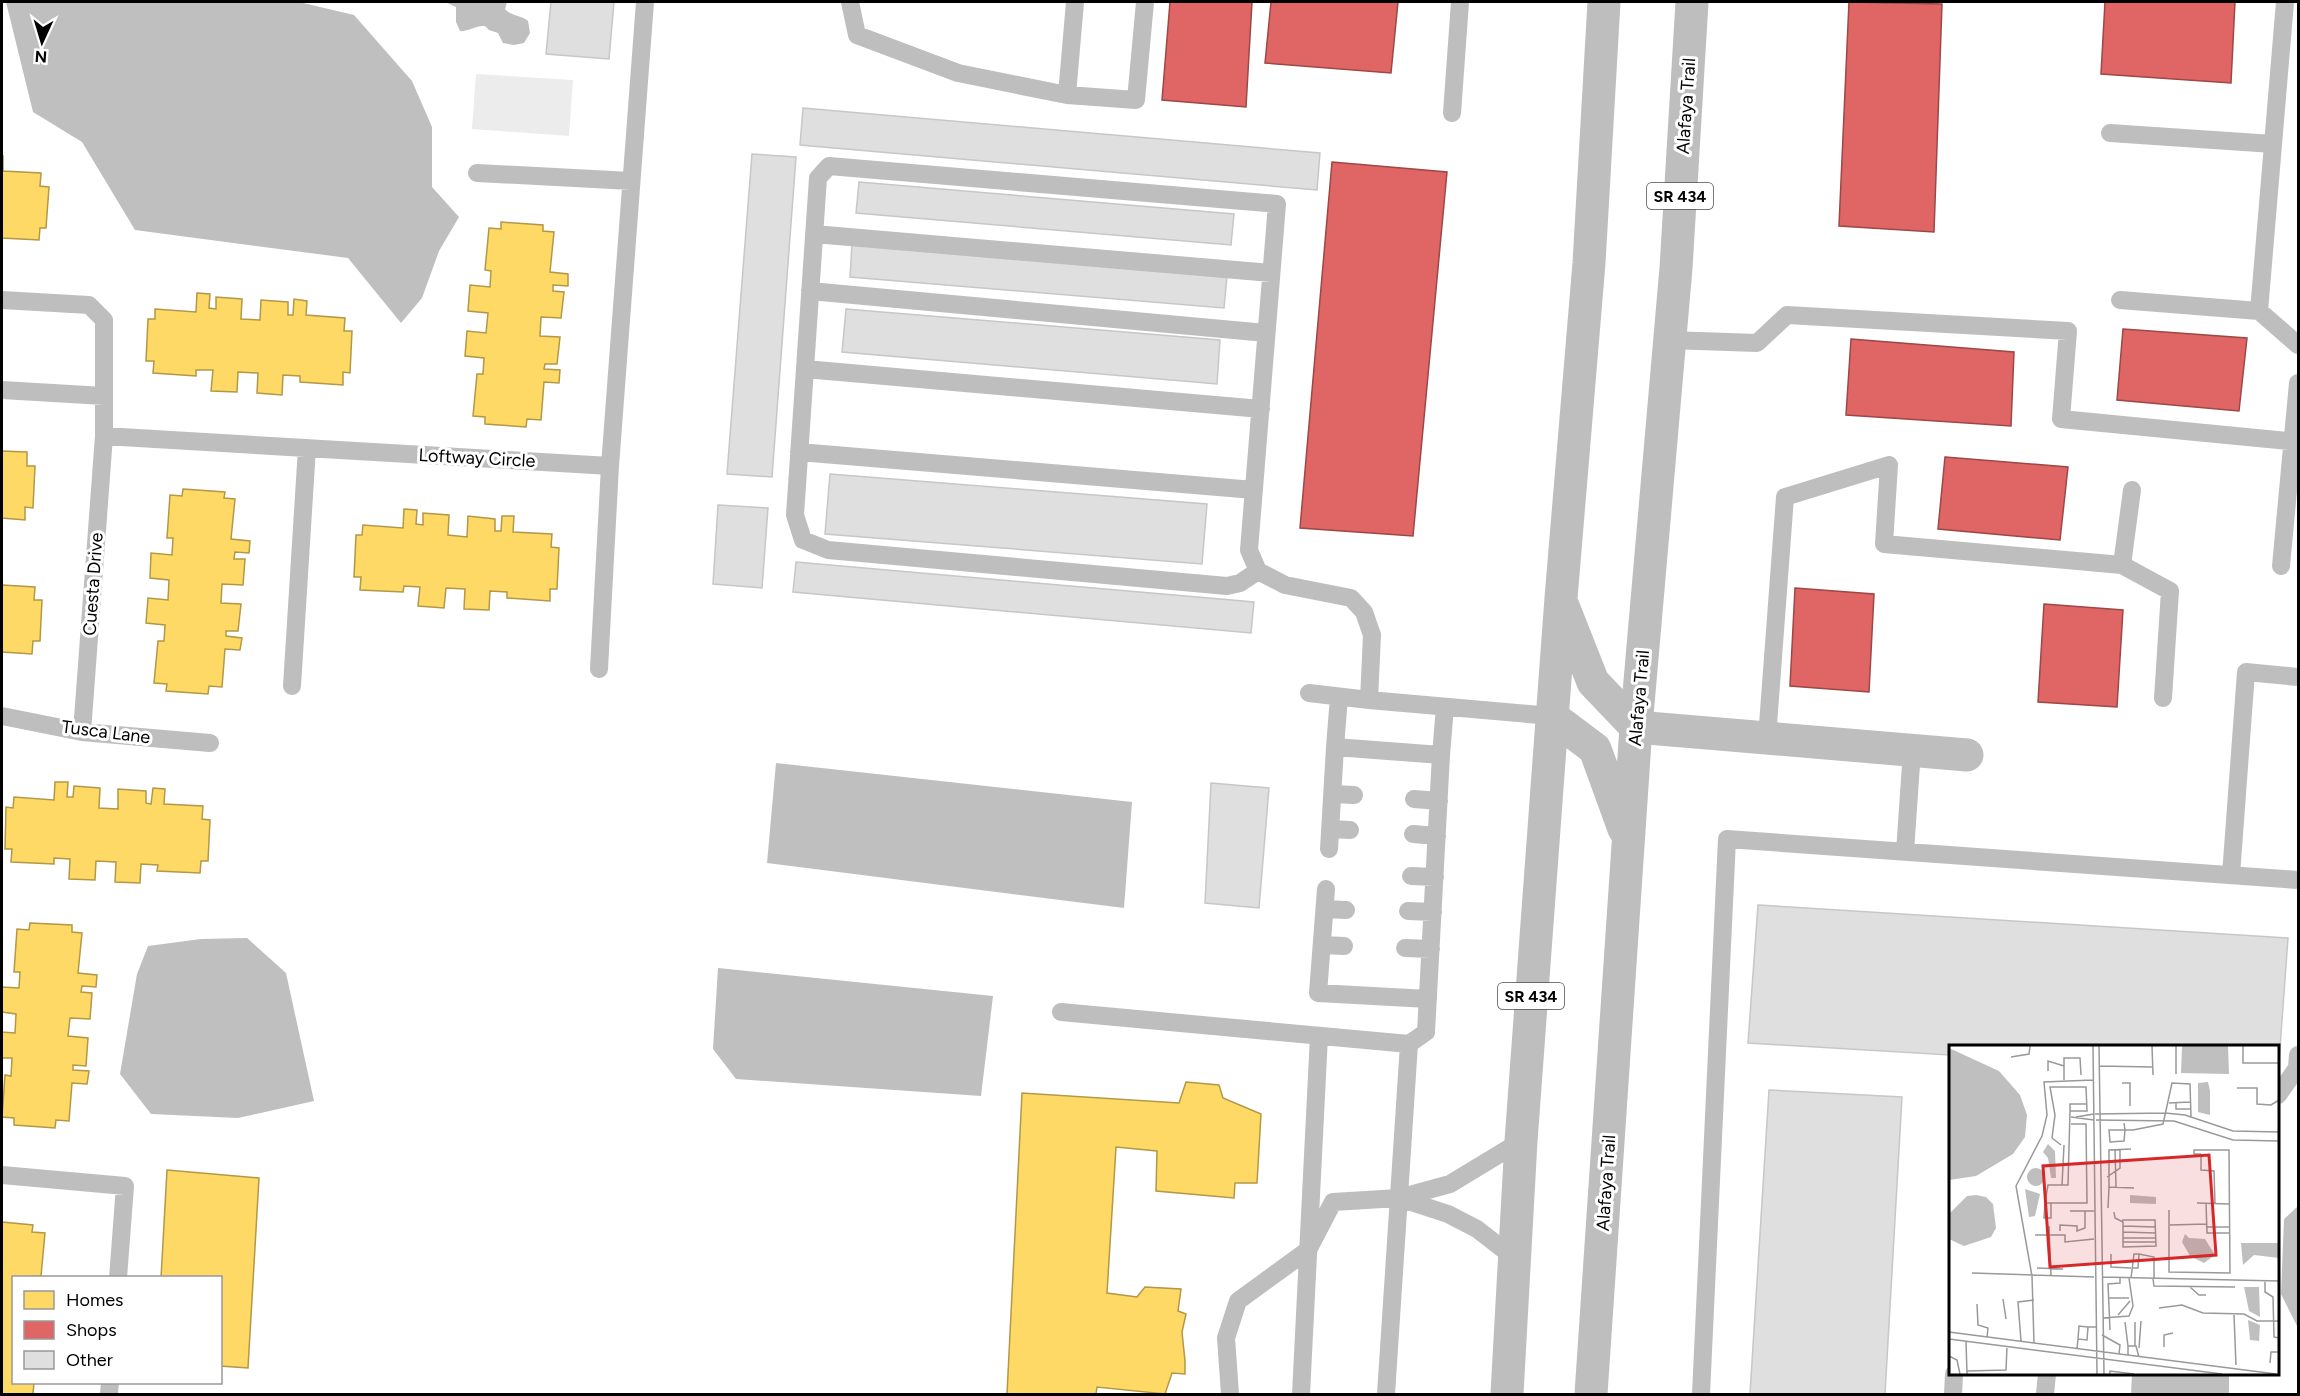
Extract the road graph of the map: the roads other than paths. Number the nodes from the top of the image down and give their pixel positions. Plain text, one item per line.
1 (645, 2) edge
2 (850, 2) edge
3 (1076, 2) edge
4 (1145, 2) edge
5 (1460, 2) edge
6 (1604, 2) edge
7 (1692, 2) edge
8 (2285, 2) edge
9 (1067, 95) junction
10 (1452, 113) dead end
11 (2110, 133) dead end
12 (2273, 144) junction
13 (477, 173) dead end
14 (631, 180) junction
15 (814, 234) junction
16 (1271, 273) junction
17 (810, 291) junction
18 (2, 300) edge
19 (2120, 300) dead end
20 (2259, 311) junction
21 (1266, 333) junction
22 (1669, 339) junction
23 (2298, 345) edge
24 (805, 369) junction
25 (2298, 383) edge
26 (2, 390) edge
27 (104, 396) junction
28 (1261, 409) junction
29 (104, 436) junction
30 (2296, 442) edge
31 (307, 448) junction
32 (799, 452) junction
33 (610, 466) junction
34 (1254, 490) junction
35 (2132, 490) dead end
36 (2122, 565) junction
37 (2281, 566) dead end
38 (1258, 570) junction
39 (1561, 598) junction
40 (599, 669) dead end
41 (2298, 677) edge
42 (292, 686) dead end
43 (1309, 693) dead end
44 (1339, 697) junction
45 (2163, 698) dead end
46 (1369, 700) junction
47 (1445, 707) junction
48 (2, 716) edge
49 (1551, 716) junction
50 (1636, 727) junction
51 (82, 732) junction
52 (1767, 738) junction
53 (210, 743) dead end
54 (1335, 747) junction
55 (1912, 750) junction
56 (1441, 755) junction
57 (1967, 755) dead end
58 (1333, 794) junction
59 (1354, 795) dead end
60 (1414, 799) dead end
61 (1439, 801) junction
62 (1330, 829) junction
63 (1350, 830) dead end
64 (1413, 834) dead end
65 (1437, 836) junction
66 (1629, 842) junction
67 (1329, 849) dead end
68 (1905, 852) junction
69 (1412, 876) dead end
70 (2231, 876) junction
71 (1435, 877) junction
72 (2298, 880) edge
73 (1326, 889) dead end
74 (1325, 909) junction
75 (1346, 910) dead end
76 (1408, 911) dead end
77 (1433, 912) junction
78 (1322, 945) junction
79 (1344, 946) dead end
80 (1405, 948) dead end
81 (1431, 949) junction
82 (1428, 999) junction
83 (1061, 1012) dead end
84 (1319, 1036) junction
85 (1409, 1044) junction
86 (2298, 1055) edge
87 (2279, 1092) edge
88 (1521, 1141) junction
89 (2, 1175) edge
90 (1399, 1198) junction
91 (1308, 1250) junction
92 (1513, 1257) junction
93 (118, 1276) edge
94 (1954, 1375) edge
95 (2047, 1375) edge
96 (1230, 1395) edge
97 (1301, 1395) edge
98 (1386, 1395) edge
99 (1507, 1395) edge
100 (1592, 1395) edge
101 (1701, 1395) edge
102 (1953, 1395) edge
103 (2045, 1395) edge

1 - 14 lane
2 - 9 lane
3 - 9 lane
4 - 9 lane
5 - 10 lane
6 - 39 main road, SR 434
7 - 22 main road, Alafaya Trail / SR 434
8 - 12 lane
11 - 12 lane
12 - 20 lane
13 - 14 lane
14 - 33 lane
15 - 16 lane
15 - 16 lane
15 - 17 lane
16 - 21 lane
17 - 21 lane
17 - 24 lane
18 - 27 lane
19 - 20 lane
20 - 23 lane
21 - 28 lane
22 - 30 lane
22 - 50 main road, Alafaya Trail / SR 434
24 - 28 lane
24 - 32 lane
25 - 30 lane
26 - 27 lane
27 - 29 lane
28 - 34 lane
29 - 31 lane, Loftway Circle
29 - 51 lane, Cuesta Drive
30 - 37 lane
31 - 33 lane, Loftway Circle
31 - 42 lane
32 - 34 lane
32 - 38 lane
33 - 40 lane
34 - 38 lane
35 - 36 lane
36 - 45 lane
36 - 52 lane
38 - 46 lane
39 - 49 main road, SR 434
39 - 50 main road
41 - 70 lane
43 - 44 lane
44 - 46 lane
44 - 54 lane
46 - 47 lane
47 - 49 lane
47 - 56 lane
48 - 51 lane, Tusca Lane
49 - 66 main road
49 - 88 main road, SR 434
50 - 52 main road
50 - 66 main road, Alafaya Trail / SR 434
51 - 53 lane, Tusca Lane
52 - 55 main road
54 - 56 lane
54 - 58 lane
55 - 57 main road
55 - 68 lane
56 - 61 lane
58 - 59 lane
58 - 62 lane
60 - 61 lane
61 - 65 lane
62 - 63 lane
62 - 67 lane
64 - 65 lane
65 - 71 lane
66 - 100 main road, Alafaya Trail / SR 434
68 - 70 lane
68 - 101 lane
69 - 71 lane
70 - 72 lane
71 - 77 lane
73 - 74 lane
74 - 75 lane
74 - 78 lane
76 - 77 lane
77 - 81 lane
78 - 79 lane
78 - 82 lane
80 - 81 lane
81 - 82 lane
82 - 85 lane
83 - 84 lane
84 - 85 lane
84 - 91 lane
85 - 90 lane
86 - 87 lane
88 - 90 lane
88 - 92 main road, SR 434
89 - 93 lane
90 - 91 lane
90 - 92 lane
90 - 98 lane
91 - 96 lane
91 - 97 lane
92 - 99 main road, SR 434
94 - 102 lane
95 - 103 lane

